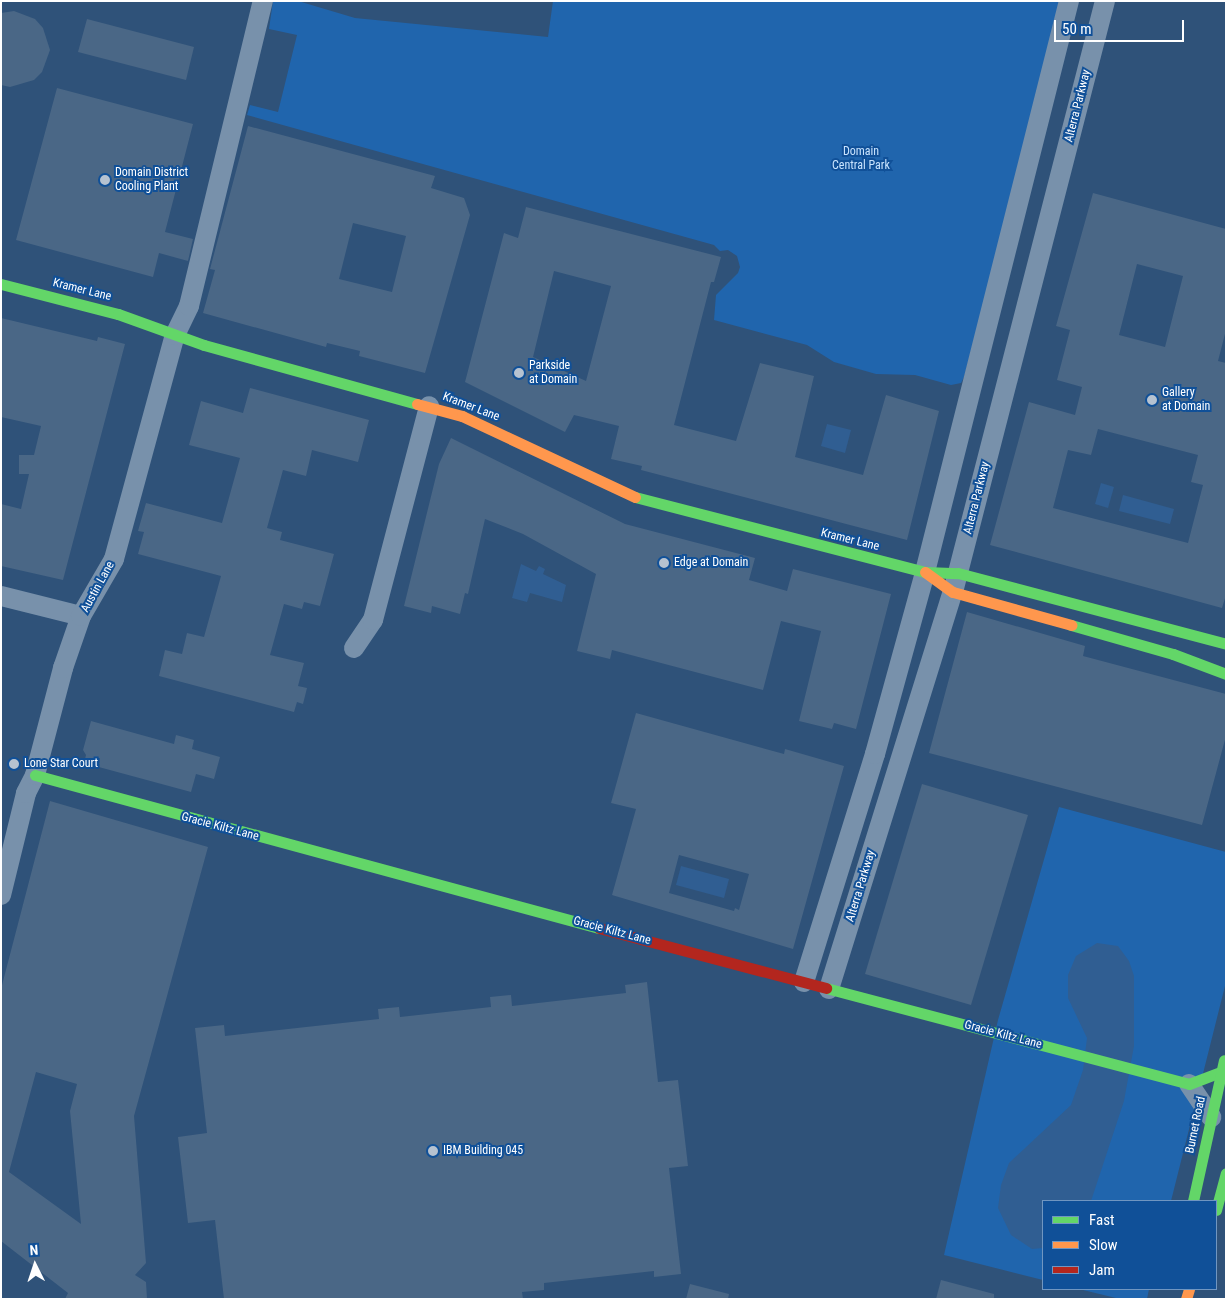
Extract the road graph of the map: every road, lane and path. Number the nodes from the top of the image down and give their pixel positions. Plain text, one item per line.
1 (262, 1) edge
2 (1069, 1) edge
3 (1105, 1) edge
4 (1, 284) edge
5 (175, 335) junction
6 (429, 406) junction
7 (925, 572) junction
8 (958, 573) junction
9 (953, 592) junction
10 (1, 596) edge
11 (82, 616) junction
12 (1226, 644) edge
13 (354, 648) dead end
14 (1226, 674) edge
15 (35, 774) junction
16 (1, 895) edge
17 (804, 982) junction
18 (829, 989) junction
19 (1226, 1054) edge
20 (1222, 1072) junction
21 (1189, 1084) junction
22 (1211, 1117) junction
23 (1226, 1173) edge
24 (1194, 1200) edge
25 (1217, 1206) edge

1 - 5 street, Austin Lane
2 - 7 street, Alterra Parkway
3 - 8 street, Alterra Parkway
4 - 5 street, Kramer Lane
5 - 6 street, Kramer Lane
5 - 11 street, Austin Lane
6 - 7 street, Kramer Lane
6 - 13 street
7 - 8 street, Kramer Lane
7 - 9 street, Kramer Lane
7 - 17 street, Alterra Parkway
8 - 9 street, Alterra Parkway
8 - 12 street, Kramer Lane
9 - 14 street, Kramer Lane
9 - 18 street, Alterra Parkway
10 - 11 street
11 - 15 street, Austin Lane
15 - 16 street, Austin Lane
15 - 17 street, Gracie Kiltz Lane
17 - 18 street, Gracie Kiltz Lane
18 - 21 street, Gracie Kiltz Lane
19 - 20 street, Burnet Road
20 - 21 street
20 - 22 street, Burnet Road
21 - 22 street
22 - 24 street, Burnet Road
23 - 25 street

